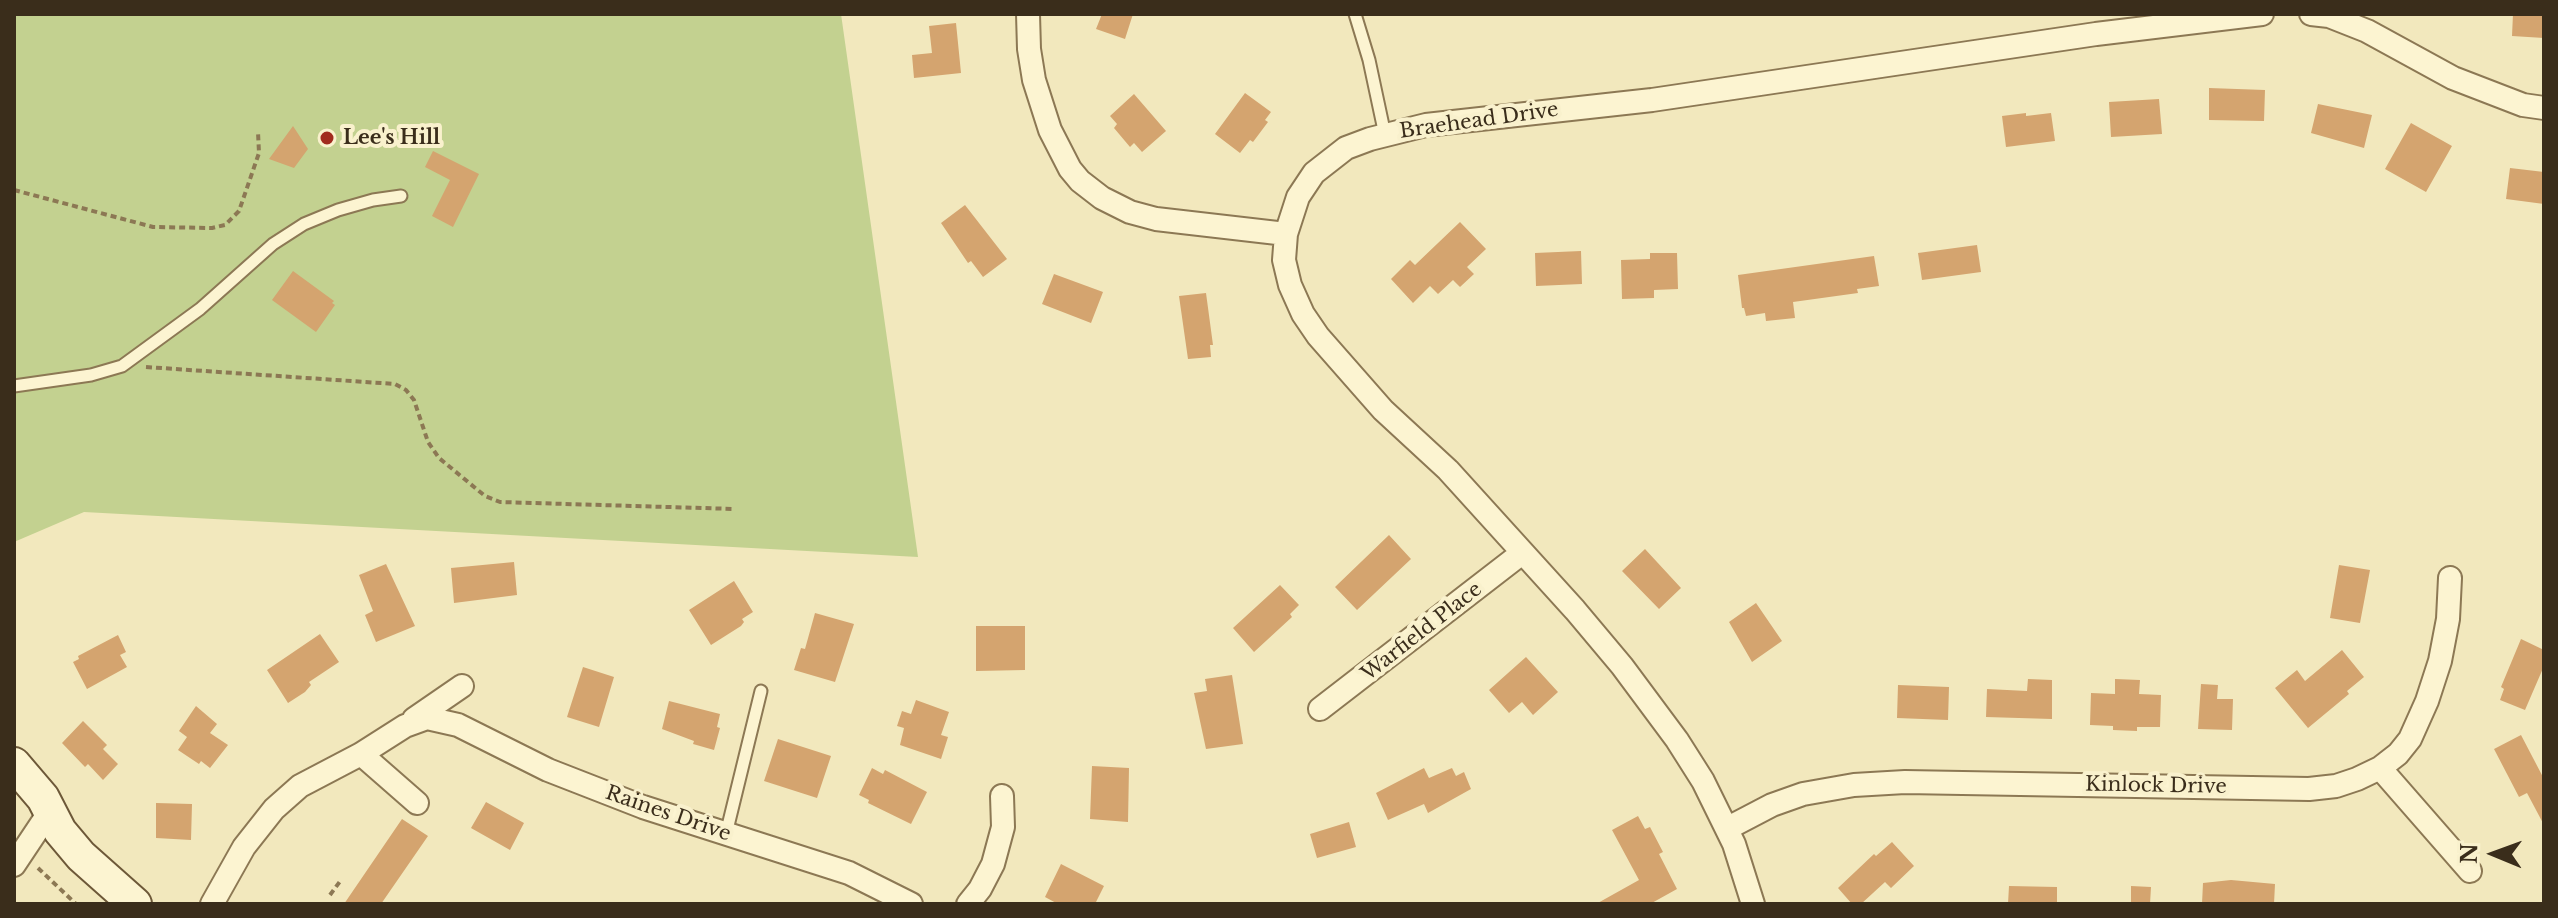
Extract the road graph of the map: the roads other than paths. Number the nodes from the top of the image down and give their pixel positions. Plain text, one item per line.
1 (1028, 14) edge
2 (1355, 14) edge
3 (2262, 14) edge
4 (2324, 15) edge
5 (2544, 108) edge
6 (1385, 135) junction
7 (401, 196) dead end
8 (1286, 234) junction
9 (14, 386) edge
10 (1522, 553) junction
11 (2450, 578) dead end
12 (462, 686) dead end
13 (761, 691) dead end
14 (1320, 709) dead end
15 (405, 726) junction
16 (361, 754) junction
17 (14, 764) edge
18 (2380, 768) junction
19 (1002, 796) dead end
20 (14, 797) edge
21 (417, 803) dead end
22 (50, 822) junction
23 (1728, 828) junction
24 (726, 835) junction
25 (25, 866) edge
26 (2470, 871) dead end
27 (135, 904) edge
28 (212, 904) edge
29 (911, 904) edge
30 (968, 904) edge
31 (1753, 904) edge

1 - 8 street
2 - 6 lane
3 - 6 street, Braehead Drive
4 - 5 street
6 - 8 street, Braehead Drive
7 - 9 lane
8 - 10 street, Braehead Drive
10 - 14 street, Warfield Place
10 - 23 street, Braehead Drive
11 - 18 street, Kinlock Drive
12 - 15 street
13 - 24 lane
15 - 16 street
15 - 24 street, Raines Drive
16 - 21 street
16 - 28 street
17 - 22 main road
18 - 23 street, Kinlock Drive
18 - 26 street
19 - 30 street
20 - 22 main road
22 - 25 street
22 - 27 main road
23 - 31 street, Braehead Drive
24 - 29 street, Raines Drive

